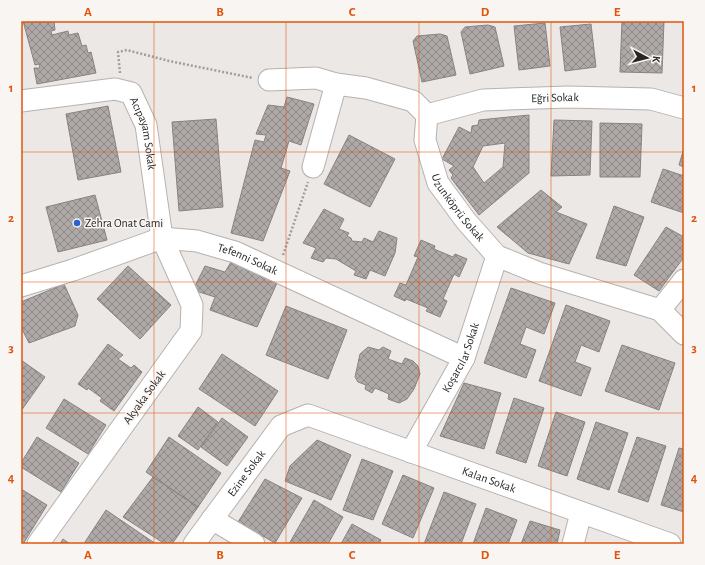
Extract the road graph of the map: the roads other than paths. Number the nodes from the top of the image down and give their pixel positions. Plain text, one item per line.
1 (269, 80) road end
2 (336, 84) junction
3 (21, 101) edge
4 (684, 108) edge
5 (427, 115) junction
6 (313, 167) road end
7 (162, 238) junction
8 (497, 256) junction
9 (684, 280) edge
10 (21, 286) edge
11 (660, 310) junction
12 (684, 334) edge
13 (464, 358) junction
14 (308, 415) joint
15 (411, 452) junction
16 (581, 513) junction
17 (212, 520) junction
18 (38, 544) edge
19 (194, 544) edge
20 (254, 544) edge
21 (573, 544) edge
22 (670, 544) edge

1 - 2 street
2 - 5 street
2 - 6 street
3 - 7 street, Acıpayam Sokak
4 - 5 street, Eğri Sokak
5 - 8 street, Uzunköprü Sokak
7 - 10 street, Tefenni Sokak
7 - 13 street, Tefenni Sokak
7 - 18 street, Akyaka Sokak
8 - 11 street, Uzunköprü Sokak
8 - 13 street, Koşarcılar Sokak
9 - 11 street
11 - 12 street, Uzunköprü Sokak
13 - 15 street, Koşarcılar Sokak
14 - 15 street, Kalan Sokak
14 - 17 street, Ezine Sokak
15 - 16 street, Kalan Sokak
16 - 21 street
16 - 22 street, Kalan Sokak
17 - 19 street, Ezine Sokak
17 - 20 street

